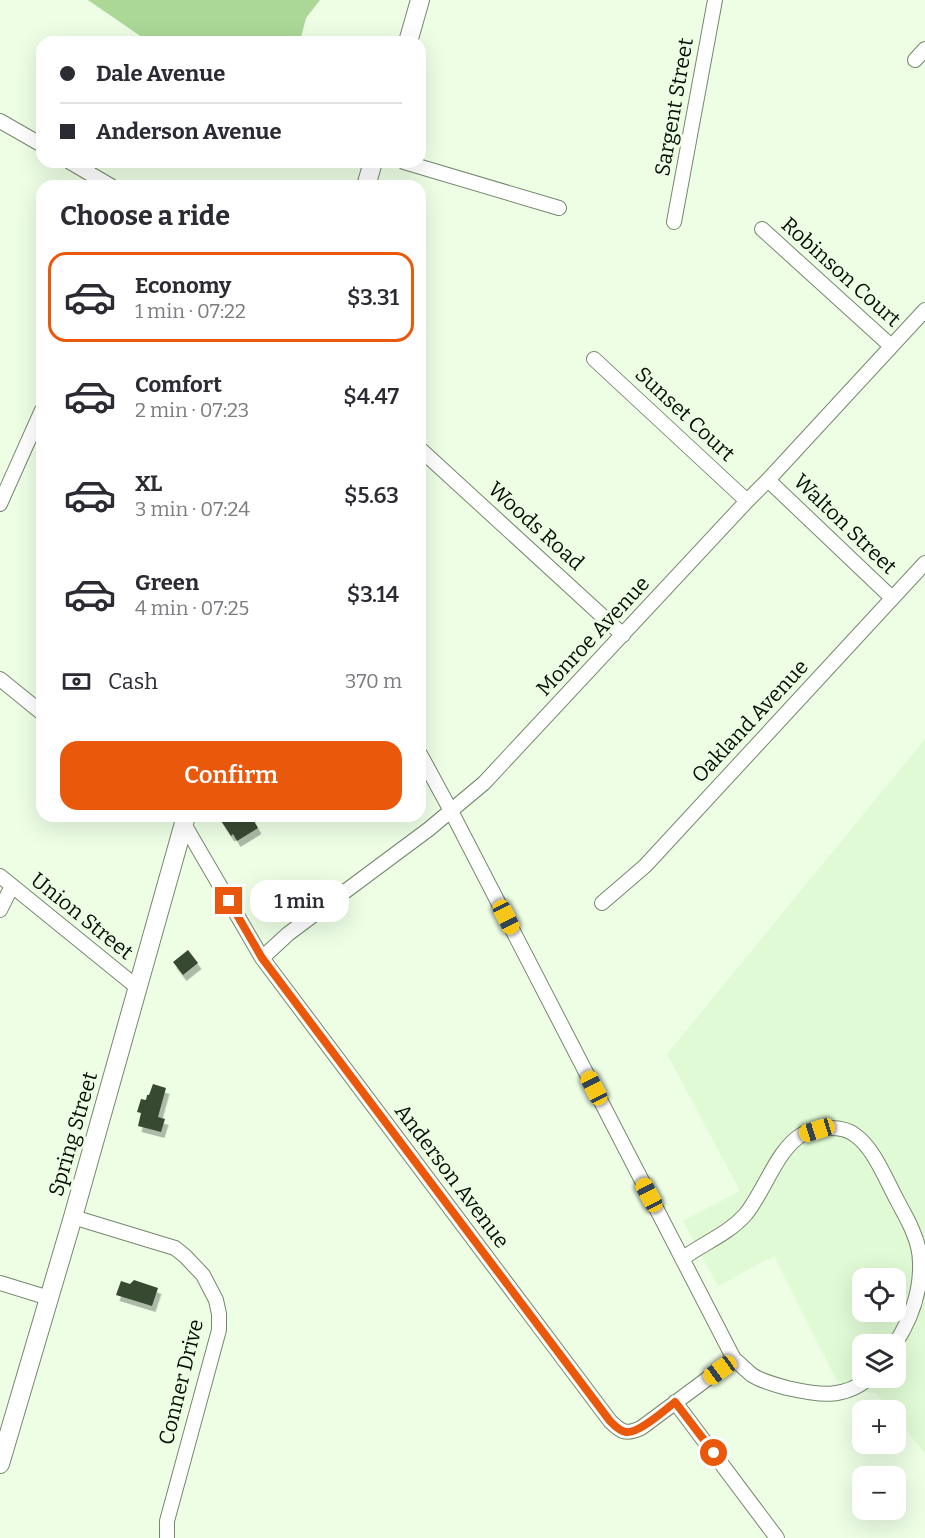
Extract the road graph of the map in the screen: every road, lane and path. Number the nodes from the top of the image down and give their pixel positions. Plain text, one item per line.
1 (420, 0) edge
2 (715, 0) edge
3 (410, 36) edge
4 (925, 49) edge
5 (915, 60) dead end
6 (0, 121) edge
7 (36, 142) edge
8 (80, 168) edge
9 (424, 168) edge
10 (101, 180) edge
11 (559, 208) dead end
12 (674, 222) dead end
13 (762, 229) dead end
14 (925, 310) edge
15 (891, 346) junction
16 (594, 358) dead end
17 (36, 423) edge
18 (426, 454) edge
19 (768, 480) junction
20 (747, 501) junction
21 (0, 504) edge
22 (925, 563) edge
23 (892, 598) junction
24 (623, 635) junction
25 (0, 680) edge
26 (36, 707) edge
27 (426, 765) edge
28 (451, 811) junction
29 (184, 822) edge
30 (186, 822) edge
31 (0, 876) edge
32 (12, 886) junction
33 (602, 903) dead end
34 (0, 910) edge
35 (262, 958) junction
36 (138, 988) junction
37 (73, 1217) junction
38 (682, 1259) junction
39 (0, 1283) edge
40 (49, 1298) junction
41 (901, 1334) edge
42 (734, 1359) junction
43 (854, 1388) edge
44 (675, 1402) junction
45 (0, 1464) edge
46 (167, 1538) edge
47 (777, 1538) edge

1 - 3 main road
2 - 12 street, Sargent Street
4 - 5 street
6 - 7 street
8 - 10 street
9 - 11 street
13 - 15 street, Robinson Court
14 - 15 street, Monroe Avenue
15 - 19 street, Monroe Avenue
16 - 20 street, Sunset Court
17 - 21 street
18 - 24 street, Woods Road
19 - 20 street, Monroe Avenue
19 - 23 street, Walton Street
20 - 24 street, Monroe Avenue
22 - 23 street, Oakland Avenue
23 - 33 street, Oakland Avenue
24 - 28 street, Monroe Avenue
25 - 26 street
27 - 28 street
28 - 35 street, Monroe Avenue
28 - 38 street
29 - 36 main road, Spring Street
30 - 35 street, Anderson Avenue
31 - 32 street, Union Street
32 - 34 street
32 - 36 street, Union Street
35 - 44 street, Anderson Avenue
36 - 37 main road, Spring Street
37 - 40 main road, Spring Street
37 - 46 street, Conner Drive
38 - 41 street
38 - 42 street
39 - 40 street
40 - 45 main road, Spring Street
42 - 43 street
42 - 44 street, Anderson Avenue
44 - 47 street

